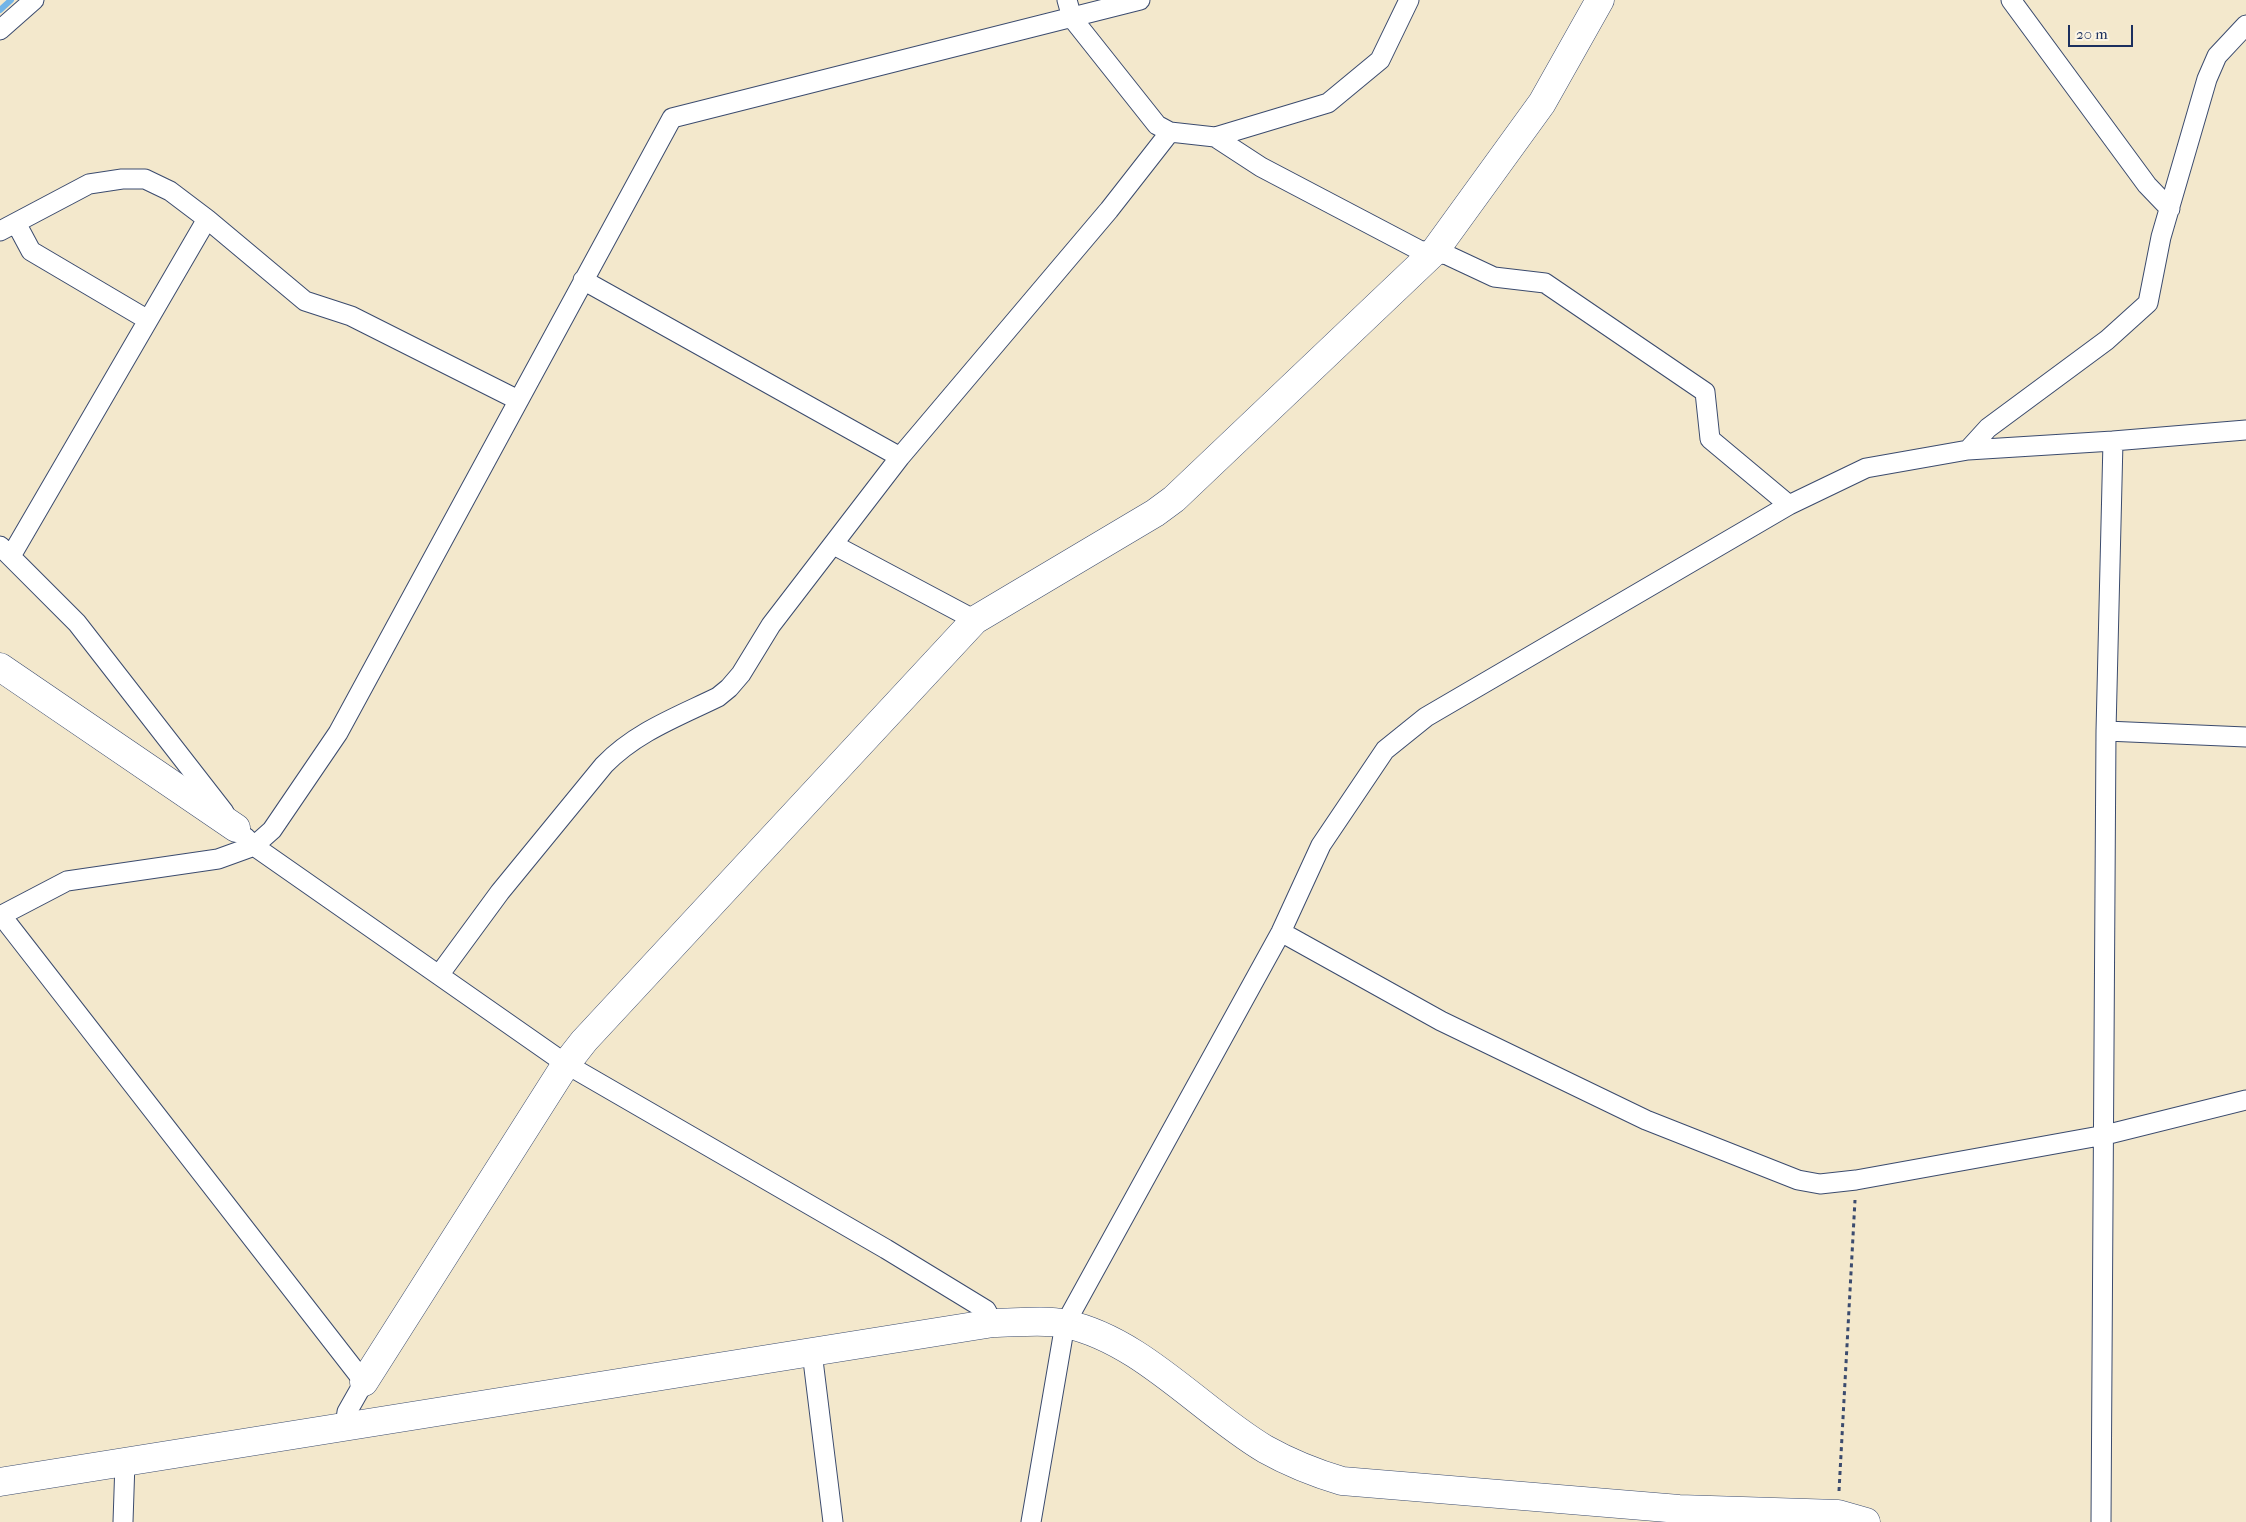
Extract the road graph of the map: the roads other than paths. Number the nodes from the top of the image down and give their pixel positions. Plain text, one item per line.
1 (34, 0) edge
2 (1140, 0) edge
3 (1408, 0) edge
4 (1600, 0) edge
5 (2011, 0) edge
6 (1069, 9) edge
7 (2246, 25) edge
8 (0, 30) edge
9 (1170, 132) junction
10 (1215, 137) junction
11 (2170, 209) junction
12 (207, 219) junction
13 (8, 227) edge
14 (1434, 252) junction
15 (583, 280) junction
16 (148, 320) junction
17 (518, 400) junction
18 (2246, 430) edge
19 (2114, 441) junction
20 (1968, 450) junction
21 (900, 457) junction
22 (1790, 505) junction
23 (834, 545) junction
24 (3, 549) edge
25 (975, 620) junction
26 (0, 667) edge
27 (2106, 731) junction
28 (2246, 736) edge
29 (245, 837) junction
30 (0, 915) edge
31 (1282, 932) junction
32 (439, 975) junction
33 (566, 1064) junction
34 (2246, 1100) edge
35 (2105, 1135) junction
36 (994, 1323) junction
37 (1065, 1324) junction
38 (812, 1352) junction
39 (364, 1382) junction
40 (346, 1427) junction
41 (125, 1462) junction
42 (0, 1482) edge
43 (1679, 1515) edge
44 (123, 1522) edge
45 (834, 1522) edge
46 (1030, 1522) edge
47 (1866, 1522) edge
48 (2101, 1522) edge

1 - 8 street
2 - 6 street
3 - 10 street
4 - 14 street
5 - 11 street
6 - 9 street
6 - 15 street
7 - 11 street
9 - 10 street
9 - 21 street
10 - 14 street
11 - 20 street
12 - 13 street
12 - 16 street
12 - 17 street
13 - 16 street
14 - 22 street
14 - 25 street
15 - 17 street
15 - 21 street
16 - 24 street
17 - 29 street
18 - 19 street
19 - 20 street
19 - 27 street
20 - 22 street
21 - 23 street
22 - 31 street
23 - 25 street
23 - 32 street
24 - 29 street
25 - 33 street
26 - 29 street
27 - 28 street
27 - 35 street
29 - 30 street
29 - 32 street
30 - 39 street
31 - 35 street
31 - 37 street
32 - 33 street
33 - 36 street
33 - 39 street
34 - 35 street
35 - 48 street
36 - 37 street
36 - 38 street
37 - 43 street
37 - 46 street
38 - 40 street
38 - 45 street
39 - 40 street
40 - 41 street
41 - 42 street
41 - 44 street
43 - 47 street

